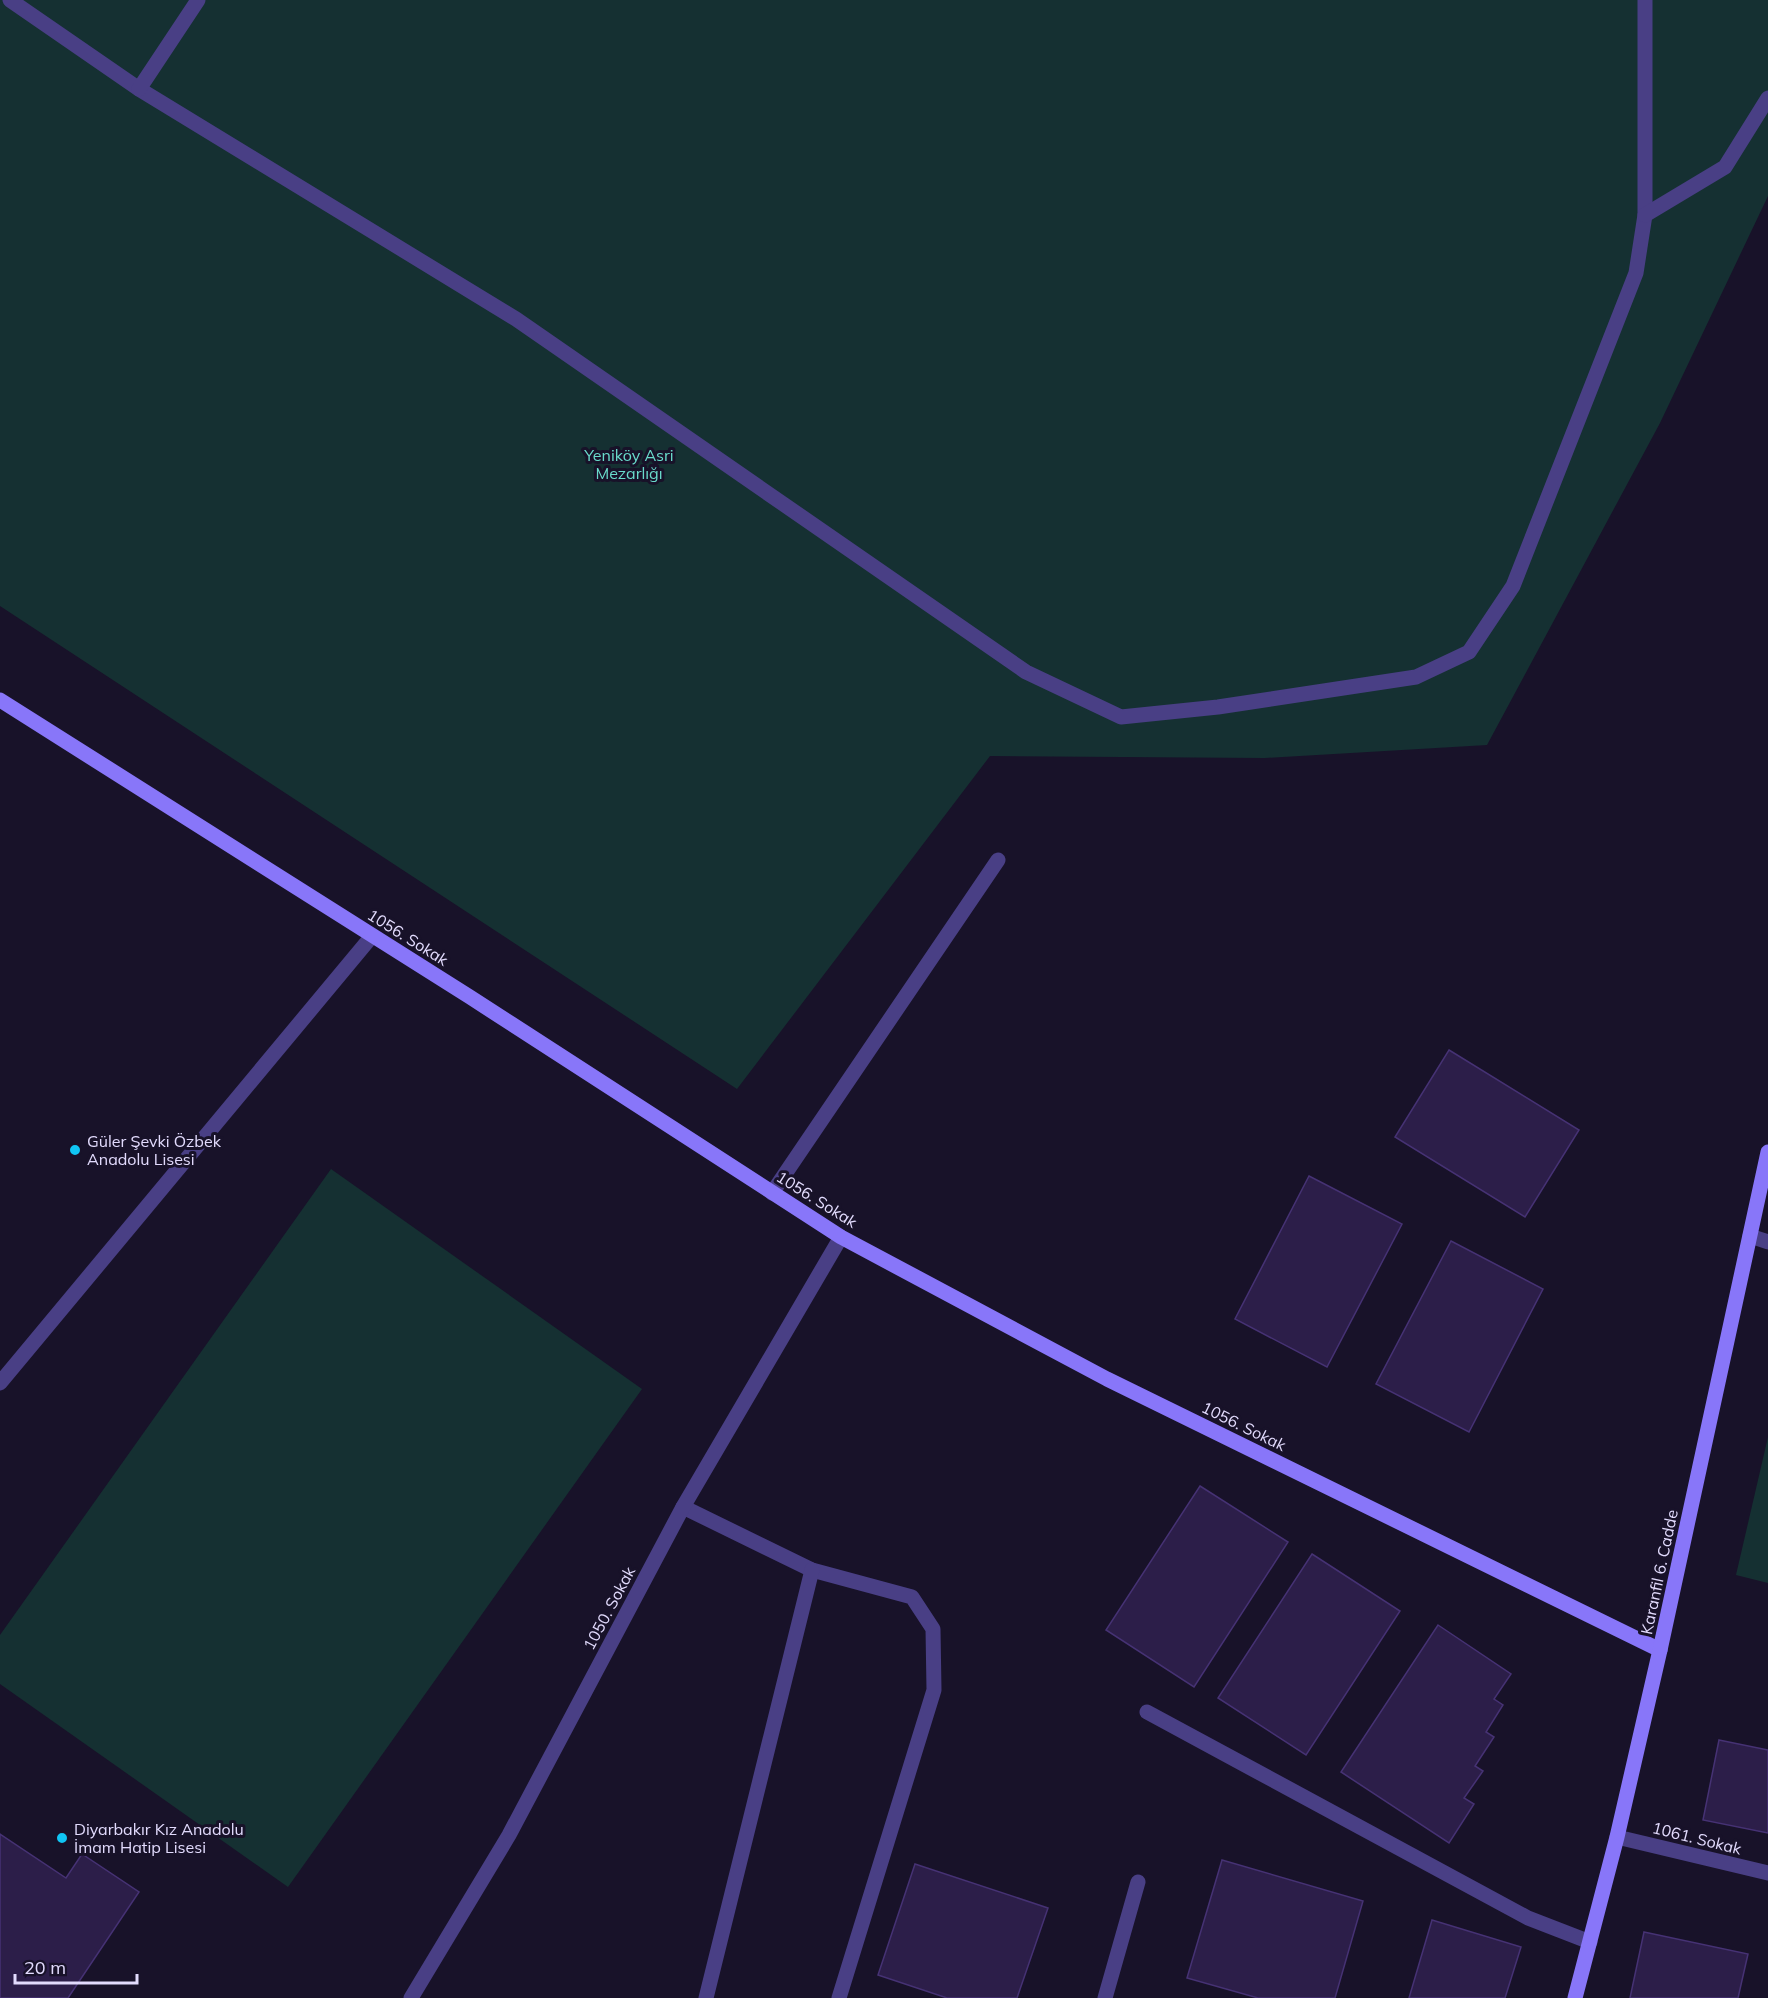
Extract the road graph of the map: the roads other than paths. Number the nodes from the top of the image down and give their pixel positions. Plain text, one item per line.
1 (10, 0) edge
2 (198, 0) edge
3 (1645, 0) edge
4 (139, 89) junction
5 (1768, 98) edge
6 (1645, 215) junction
7 (0, 700) edge
8 (998, 860) dead end
9 (372, 936) junction
10 (1768, 1152) edge
11 (772, 1192) junction
12 (1750, 1236) junction
13 (841, 1237) junction
14 (1768, 1242) edge
15 (0, 1383) edge
16 (683, 1508) junction
17 (812, 1570) junction
18 (1660, 1650) junction
19 (1147, 1712) dead end
20 (1617, 1837) junction
21 (1768, 1873) edge
22 (1138, 1882) dead end
23 (1590, 1942) junction
24 (411, 1998) edge
25 (706, 1998) edge
26 (840, 1998) edge
27 (1105, 1998) edge
28 (1575, 1998) edge

1 - 4 street
2 - 4 street
3 - 6 street
4 - 6 street
5 - 6 street
7 - 9 street, 1056. Sokak
8 - 11 street
9 - 11 street, 1056. Sokak
9 - 15 street
10 - 12 street, Karanfil 6. Cadde
11 - 13 street, 1056. Sokak
12 - 14 street
12 - 18 street, Karanfil 6. Cadde
13 - 16 street, 1050. Sokak
13 - 18 street, 1056. Sokak
16 - 17 street
16 - 24 street, 1050. Sokak
17 - 25 street
17 - 26 street
18 - 20 street, Karanfil 6. Cadde
19 - 23 street
20 - 21 street, 1061. Sokak
20 - 23 street, Karanfil 6. Cadde
22 - 27 street
23 - 28 street, Karanfil 6. Cadde

